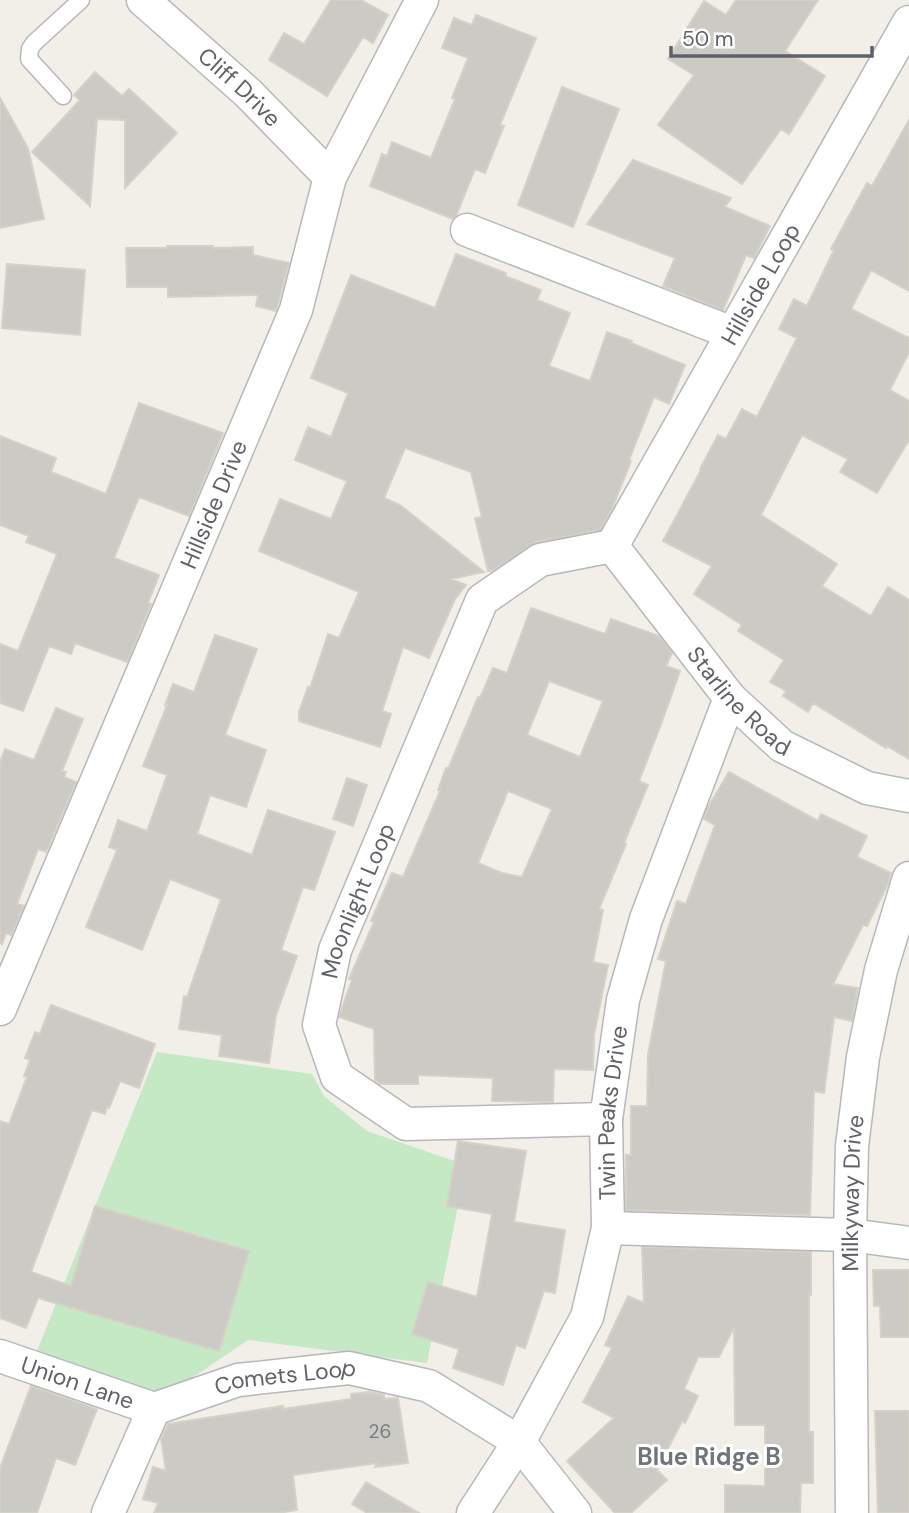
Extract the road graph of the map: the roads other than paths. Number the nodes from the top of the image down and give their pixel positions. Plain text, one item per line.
1 (81, 0) edge
2 (143, 0) edge
3 (422, 0) edge
4 (909, 22) edge
5 (63, 96) dead end
6 (330, 177) junction
7 (467, 230) dead end
8 (732, 333) junction
9 (612, 546) junction
10 (730, 698) junction
11 (909, 796) edge
12 (909, 878) edge
13 (0, 1009) edge
14 (606, 1119) junction
15 (608, 1228) junction
16 (850, 1235) junction
17 (909, 1243) edge
18 (0, 1356) edge
19 (154, 1409) junction
20 (519, 1442) junction
21 (108, 1513) edge
22 (473, 1513) edge
23 (575, 1513) edge
24 (852, 1513) edge

1 - 5 lane
2 - 6 street, Cliff Drive
3 - 6 street, Hillside Drive
4 - 8 street, Hillside Loop
6 - 13 street, Hillside Drive
7 - 8 street
8 - 9 street, Hillside Loop
9 - 10 street, Starline Road
9 - 14 street, Moonlight Loop
10 - 11 street, Starline Road
10 - 14 street, Twin Peaks Drive
12 - 16 street, Milkyway Drive
14 - 15 street, Twin Peaks Drive
15 - 16 street
15 - 20 street, Twin Peaks Drive
16 - 17 street
16 - 24 street, Milkyway Drive
18 - 19 street, Union Lane
19 - 20 street, Comets Loop
19 - 21 street
20 - 22 street, Twin Peaks Drive
20 - 23 street

